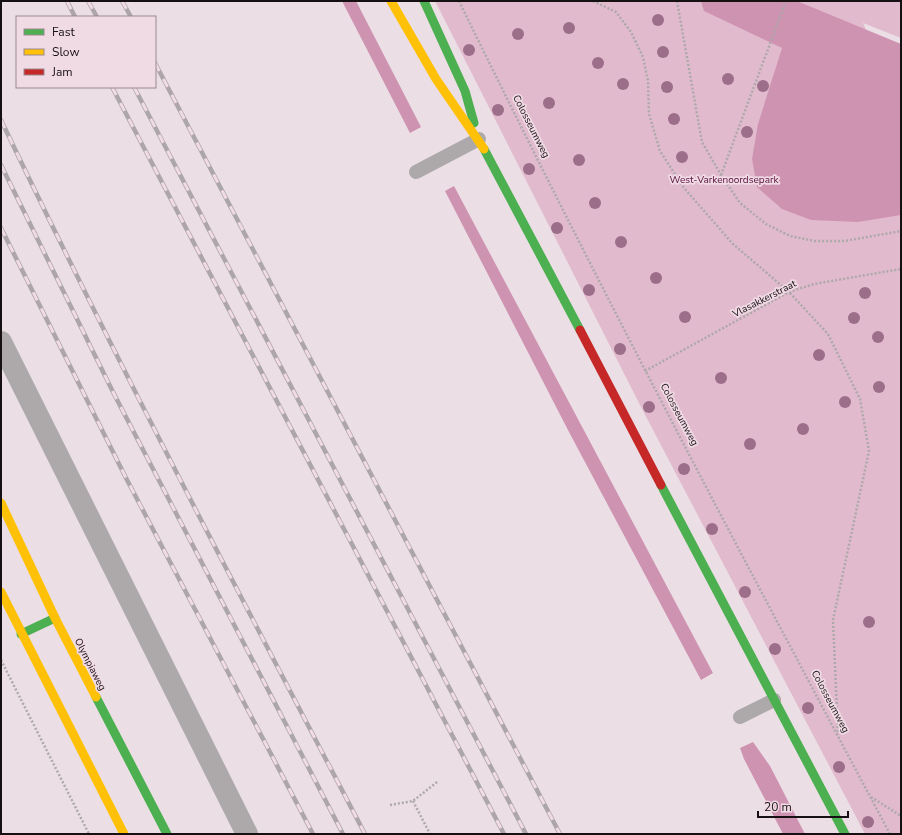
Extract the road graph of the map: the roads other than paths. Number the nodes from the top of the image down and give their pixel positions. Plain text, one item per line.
1 (391, 1) edge
2 (424, 1) edge
3 (479, 139) junction
4 (416, 172) dead end
5 (1, 342) edge
6 (1, 502) edge
7 (1, 592) edge
8 (55, 618) junction
9 (21, 634) junction
10 (774, 700) junction
11 (740, 717) dead end
12 (124, 834) edge
13 (166, 834) edge
14 (247, 834) edge
15 (845, 834) edge

1 - 3 main road
2 - 3 main road
3 - 4 lane
3 - 10 main road
5 - 14 street
6 - 8 main road, Olympiaweg
7 - 9 main road
8 - 9 main road
8 - 13 main road, Olympiaweg
9 - 12 main road
10 - 11 lane
10 - 15 main road

